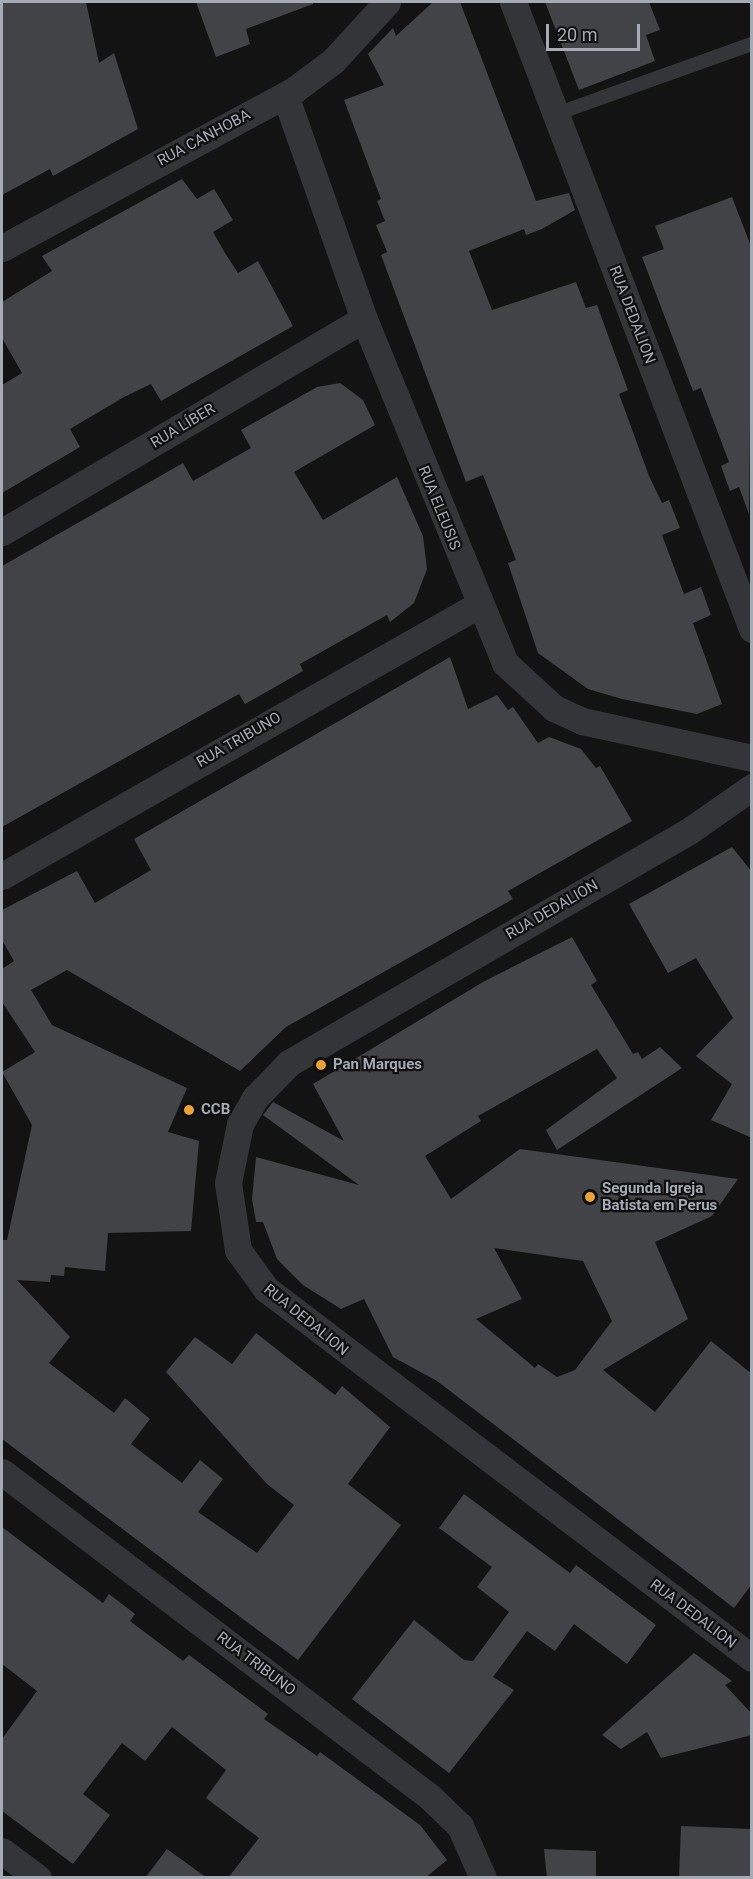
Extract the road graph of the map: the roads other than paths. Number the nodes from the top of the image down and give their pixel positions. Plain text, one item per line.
1 (387, 2) edge
2 (513, 2) edge
3 (752, 44) edge
4 (285, 95) junction
5 (556, 114) junction
6 (2, 248) edge
7 (364, 319) junction
8 (2, 532) edge
9 (478, 605) junction
10 (752, 629) edge
11 (752, 758) edge
12 (752, 787) edge
13 (2, 876) edge
14 (2, 1472) edge
15 (752, 1658) edge
16 (2, 1851) edge
17 (38, 1878) edge
18 (483, 1878) edge

1 - 4 street, RUA CANHOBA
2 - 5 street, RUA DEDALION
3 - 5 lane
4 - 6 street, RUA CANHOBA
4 - 7 street, RUA ELEUSIS
5 - 10 street, RUA DEDALION
7 - 8 street, RUA LÍBER
7 - 9 street, RUA ELEUSIS
9 - 11 street, RUA ELEUSIS
9 - 13 street, RUA TRIBUNO
12 - 15 street, RUA DEDALION
14 - 18 street, RUA TRIBUNO
16 - 17 street

